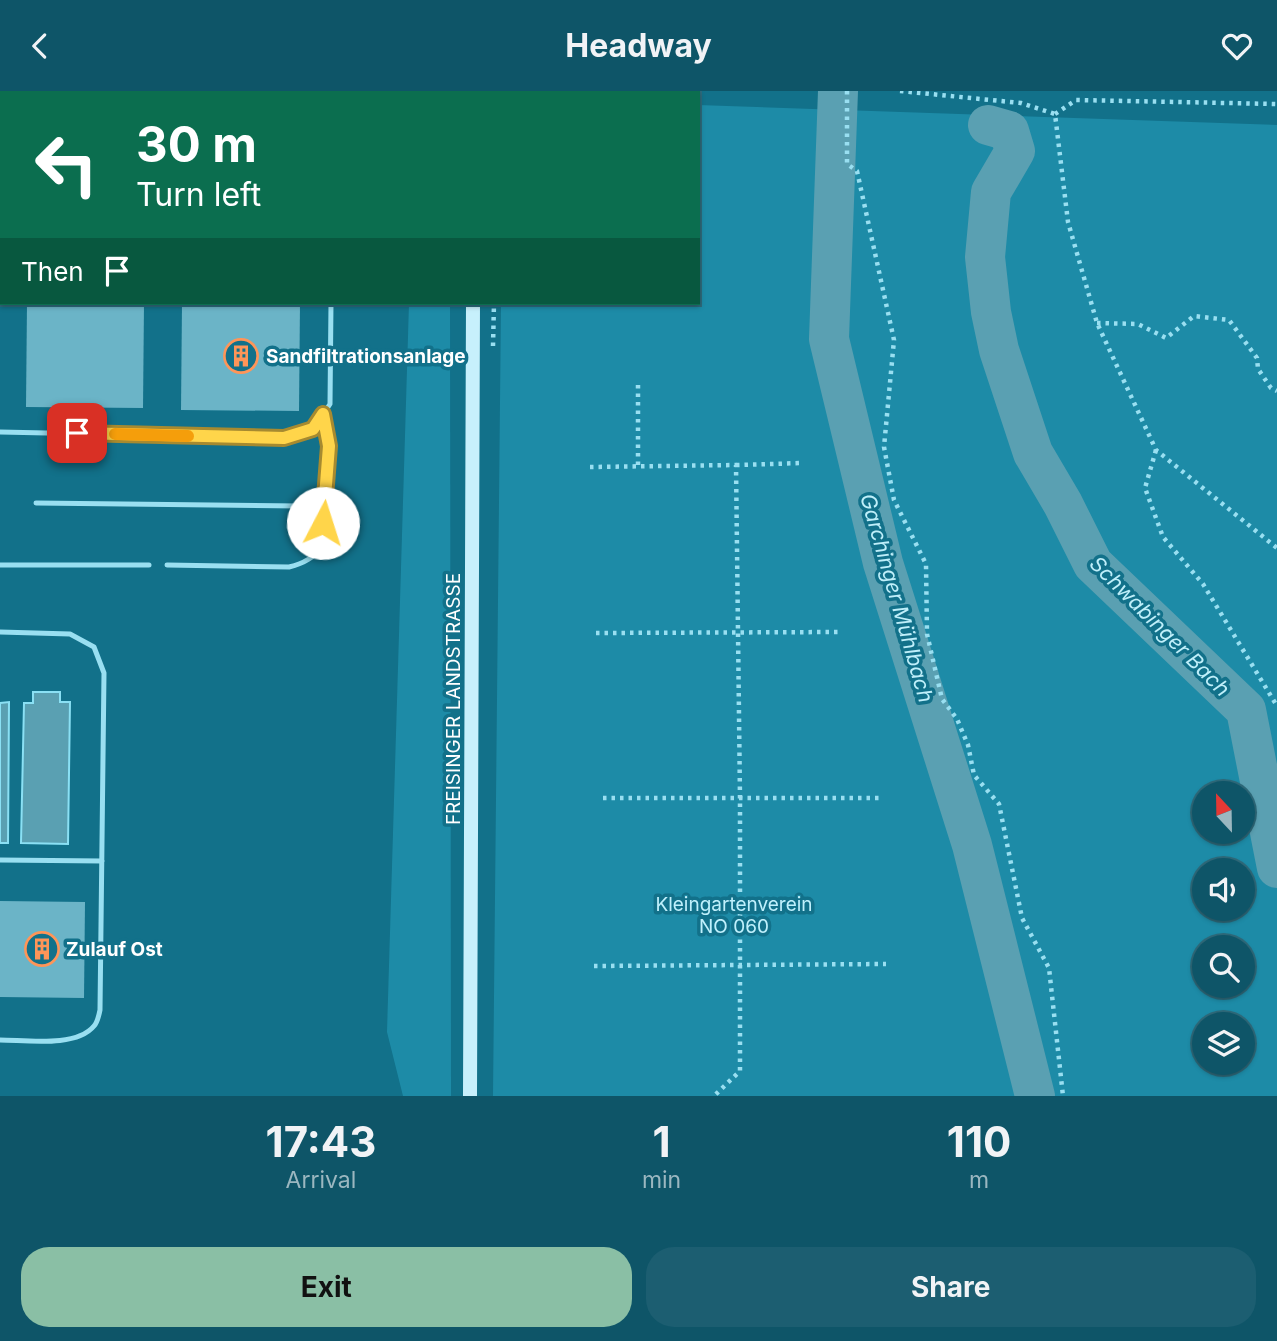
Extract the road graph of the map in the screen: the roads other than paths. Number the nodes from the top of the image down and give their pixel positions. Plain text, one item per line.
1 (331, 305) edge
2 (473, 305) edge
3 (323, 414) junction
4 (0, 432) edge
5 (325, 497) junction
6 (36, 503) dead end
7 (0, 565) edge
8 (149, 565) dead end
9 (167, 565) dead end
10 (0, 632) edge
11 (0, 860) edge
12 (102, 861) junction
13 (0, 1040) edge
14 (470, 1096) edge

1 - 3 lane
2 - 14 main road, FREISINGER LANDSTRASSE
3 - 4 lane
3 - 5 lane
5 - 6 lane
5 - 9 lane
7 - 8 lane
10 - 12 lane
11 - 12 lane
12 - 13 lane

